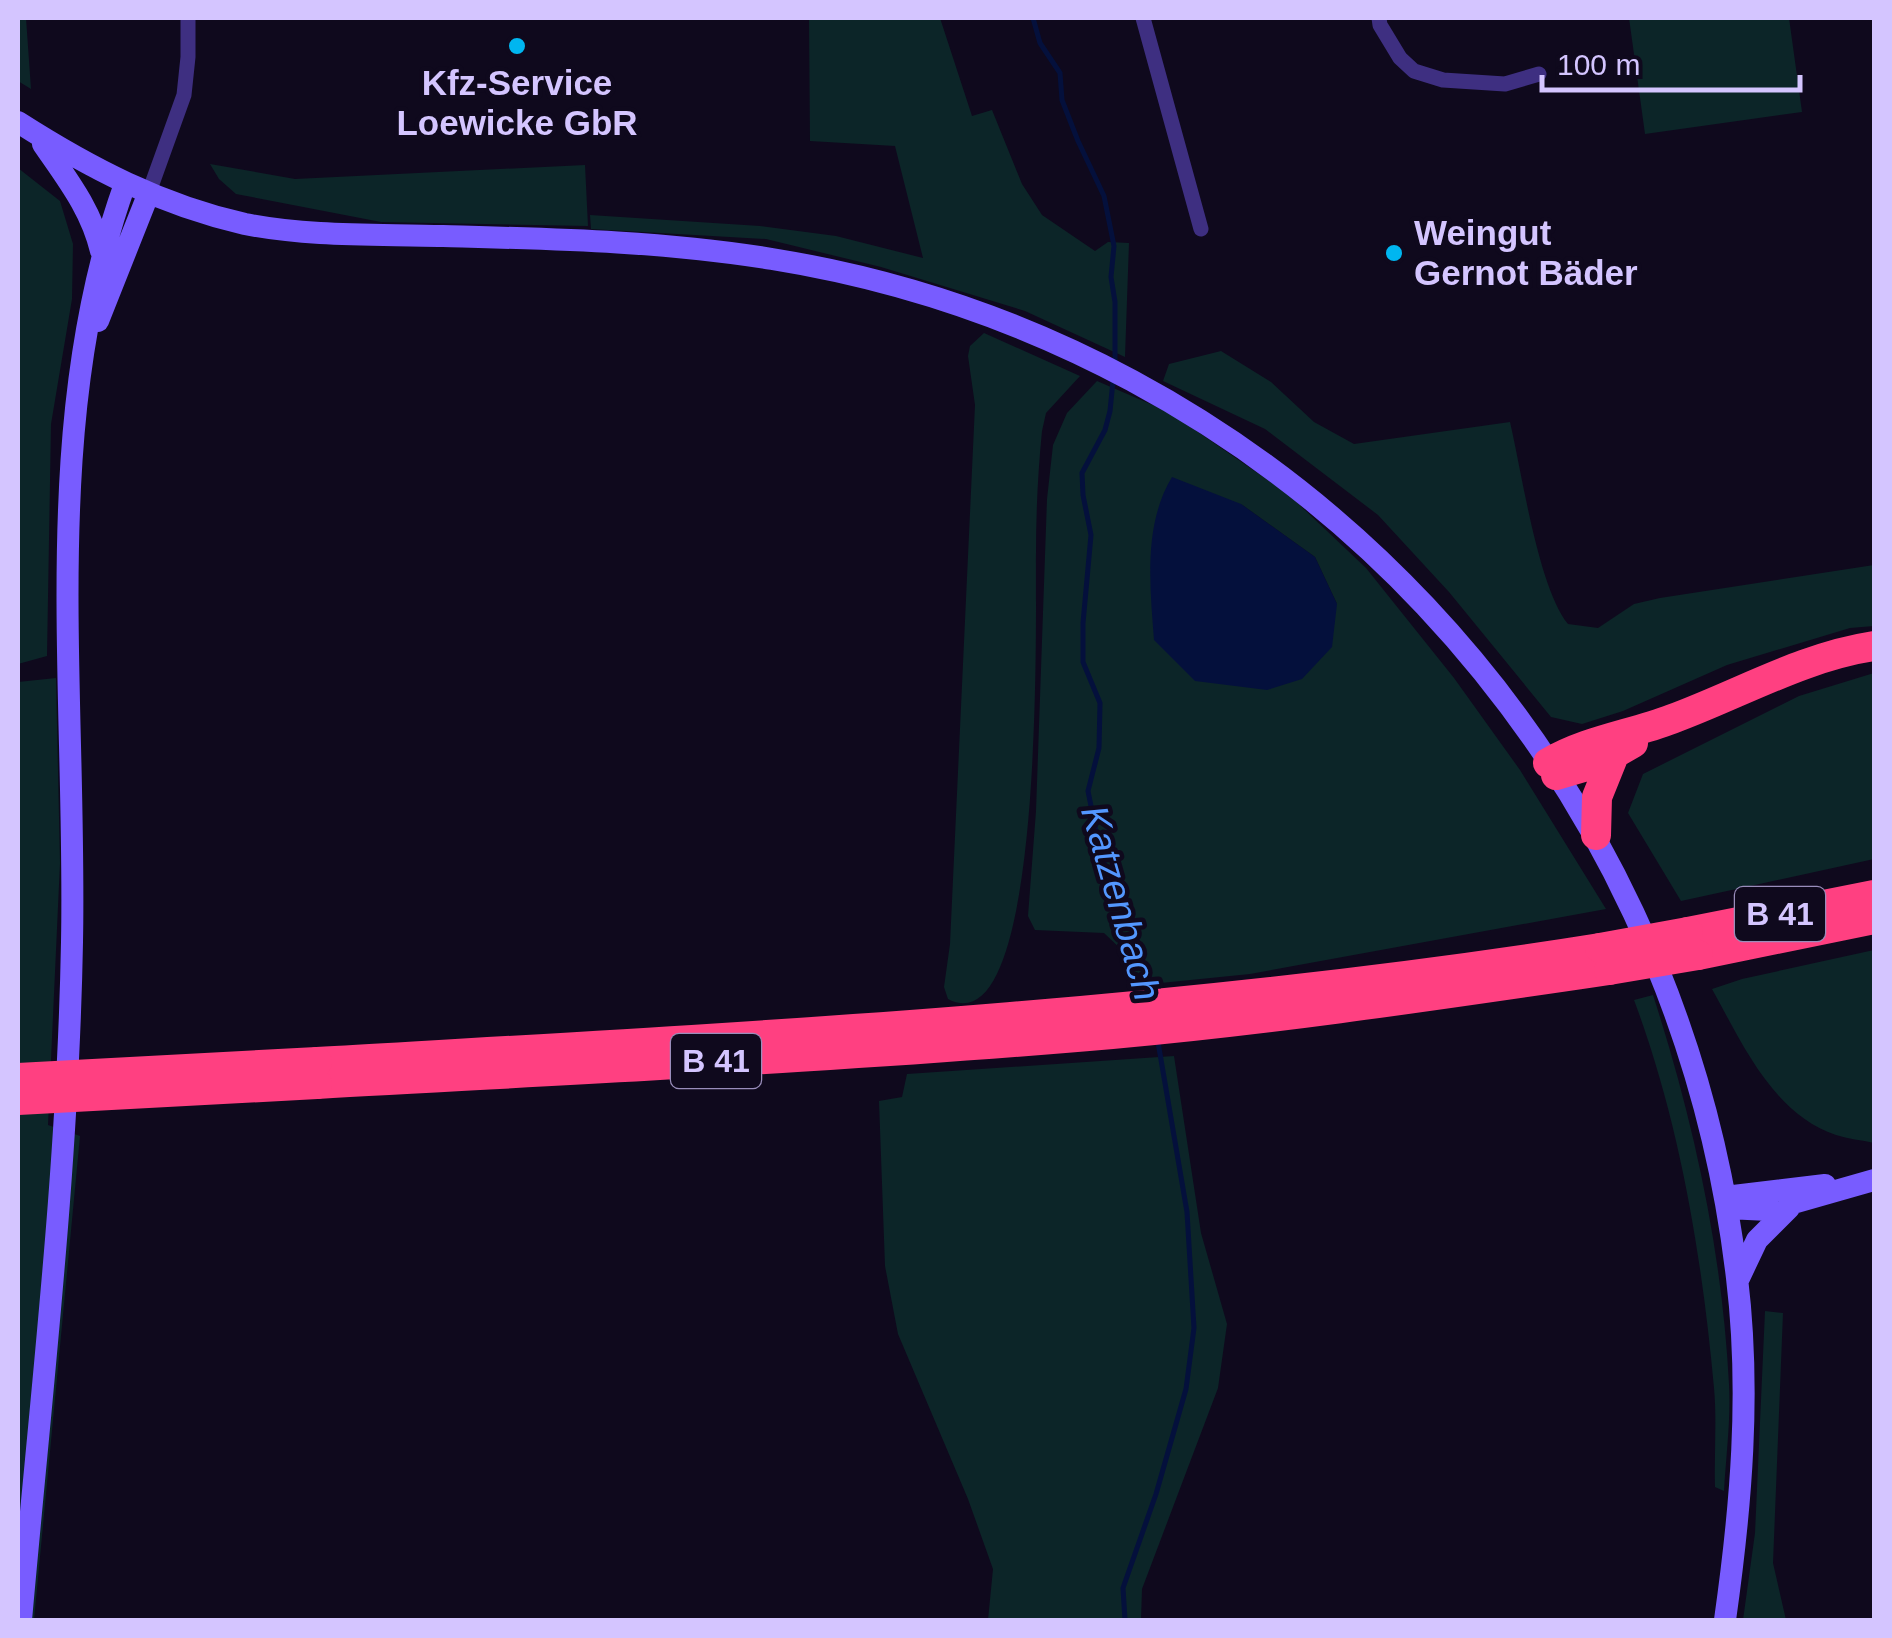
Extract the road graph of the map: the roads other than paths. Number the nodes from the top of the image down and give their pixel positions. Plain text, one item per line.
1 (188, 18) edge
2 (1144, 18) edge
3 (1379, 18) edge
4 (1539, 74) dead end
5 (26, 127) edge
6 (125, 184) junction
7 (148, 195) junction
8 (1201, 229) dead end
9 (101, 252) junction
10 (80, 378) junction
11 (1870, 648) edge
12 (1670, 720) junction
13 (1614, 756) junction
14 (1552, 769) junction
15 (1596, 835) junction
16 (1874, 901) edge
17 (317, 1073) junction
18 (18, 1078) edge
19 (18, 1100) edge
20 (1865, 1182) edge
21 (1726, 1202) junction
22 (1794, 1204) junction
23 (1738, 1281) junction
24 (21, 1620) edge
25 (1725, 1620) edge

1 - 7 street
2 - 8 street
3 - 4 street
5 - 6 main road
5 - 9 main road
6 - 7 main road
6 - 9 main road
7 - 10 main road
7 - 14 main road
9 - 10 main road
10 - 24 main road
11 - 12 highway
12 - 13 highway
12 - 14 highway
13 - 14 highway
13 - 15 highway
14 - 15 main road
15 - 21 main road
16 - 17 highway, B 41, bridge
17 - 18 highway, B 41, bridge
17 - 19 highway, B 41, bridge
20 - 21 main road
20 - 22 main road
21 - 22 main road
21 - 23 main road
22 - 23 main road
23 - 25 main road

